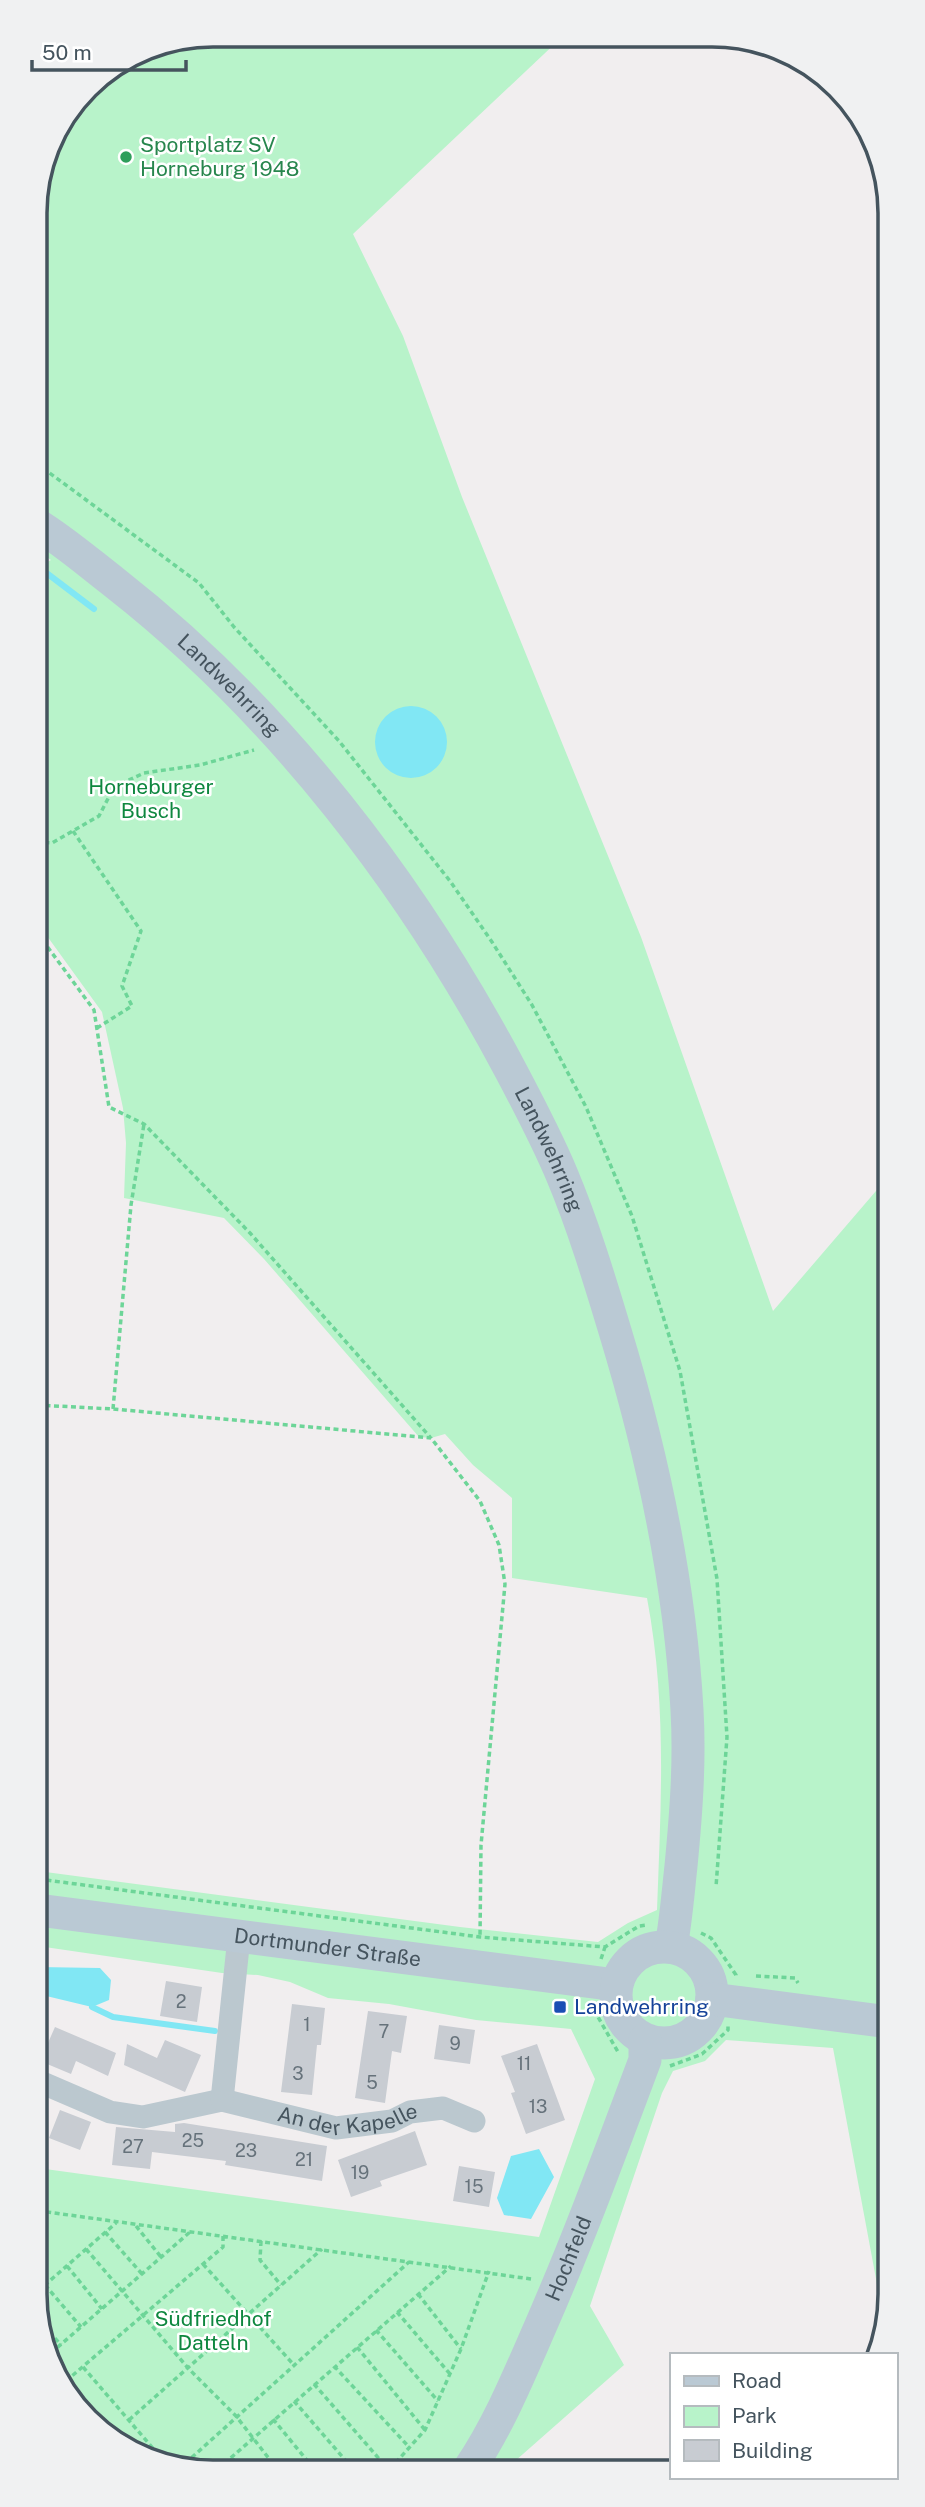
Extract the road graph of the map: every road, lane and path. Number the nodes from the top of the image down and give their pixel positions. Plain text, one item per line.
1 (48, 472) edge
2 (48, 533) edge
3 (339, 741) dead end
4 (254, 750) dead end
5 (73, 831) junction
6 (48, 843) edge
7 (48, 947) edge
8 (97, 1028) junction
9 (144, 1124) junction
10 (47, 1406) edge
11 (113, 1409) junction
12 (431, 1438) junction
13 (47, 1880) edge
14 (47, 1911) edge
15 (239, 1937) junction
16 (481, 1937) junction
17 (605, 1947) dead end
18 (671, 1947) junction
19 (616, 1985) junction
20 (712, 2000) junction
21 (877, 2020) edge
22 (645, 2040) junction
23 (47, 2085) edge
24 (222, 2100) junction
25 (474, 2121) dead end
26 (47, 2212) edge
27 (117, 2222) junction
28 (135, 2224) junction
29 (190, 2231) junction
30 (105, 2232) junction
31 (223, 2236) junction
32 (261, 2241) junction
33 (86, 2249) junction
34 (322, 2249) junction
35 (161, 2257) junction
36 (411, 2261) junction
37 (203, 2264) junction
38 (67, 2266) junction
39 (451, 2266) junction
40 (489, 2271) junction
41 (142, 2274) junction
42 (536, 2279) dead end
43 (47, 2283) edge
44 (282, 2285) junction
45 (47, 2287) edge
46 (122, 2291) junction
47 (418, 2294) junction
48 (102, 2309) junction
49 (397, 2312) junction
50 (144, 2315) junction
51 (248, 2315) junction
52 (81, 2327) junction
53 (376, 2330) junction
54 (53, 2335) edge
55 (61, 2344) junction
56 (357, 2347) junction
57 (56, 2348) edge
58 (461, 2349) junction
59 (294, 2365) junction
60 (83, 2367) junction
61 (334, 2367) junction
62 (188, 2368) junction
63 (450, 2374) junction
64 (70, 2377) edge
65 (314, 2384) junction
66 (294, 2401) junction
67 (438, 2401) junction
68 (236, 2416) junction
69 (274, 2419) junction
70 (129, 2420) junction
71 (425, 2430) junction
72 (253, 2437) junction
73 (410, 2447) junction
74 (153, 2448) edge
75 (231, 2457) junction
76 (191, 2458) edge
77 (228, 2460) edge
78 (234, 2460) edge
79 (270, 2460) edge
80 (307, 2460) edge
81 (345, 2460) edge
82 (381, 2460) edge
83 (398, 2460) edge
84 (474, 2460) edge

1 - 3 path
2 - 18 main road, Landwehrring
4 - 5 path
5 - 6 path
5 - 8 path
7 - 8 path
8 - 9 path
9 - 11 path
9 - 12 path
10 - 11 path
11 - 12 path
12 - 16 path
13 - 16 path
14 - 15 main road, Dortmunder Straße
15 - 19 main road, Dortmunder Straße
15 - 24 street
16 - 17 path
18 - 19 main road
18 - 20 main road
19 - 22 main road
20 - 21 main road
20 - 22 main road
22 - 84 main road, Hochfeld
23 - 24 street, An der Kapelle
24 - 25 street, An der Kapelle
26 - 27 path
27 - 28 path
27 - 30 path
28 - 29 path
28 - 35 path
29 - 31 path
29 - 35 path
30 - 33 path
30 - 41 path
31 - 32 path
31 - 37 path
32 - 34 path
32 - 44 path
33 - 38 path
33 - 46 path
34 - 36 path
34 - 44 path
35 - 41 path
36 - 39 path
36 - 59 path
37 - 50 path
37 - 51 path
38 - 43 path
38 - 48 path
39 - 40 path
39 - 47 path
40 - 42 path
40 - 58 path
41 - 46 path
44 - 51 path
45 - 52 path
46 - 48 path
46 - 50 path
47 - 49 path
47 - 58 path
48 - 52 path
49 - 53 path
49 - 63 path
50 - 60 path
50 - 62 path
51 - 59 path
51 - 62 path
52 - 55 path
53 - 56 path
53 - 67 path
54 - 55 path
55 - 57 path
56 - 61 path
56 - 71 path
58 - 63 path
59 - 68 path
60 - 64 path
60 - 70 path
61 - 65 path
61 - 73 path
62 - 68 path
62 - 70 path
63 - 67 path
65 - 66 path
65 - 82 path
66 - 69 path
66 - 81 path
67 - 71 path
68 - 72 path
68 - 76 path
69 - 72 path
69 - 80 path
70 - 74 path
71 - 73 path
72 - 75 path
72 - 79 path
73 - 83 path
75 - 77 path
75 - 78 path

